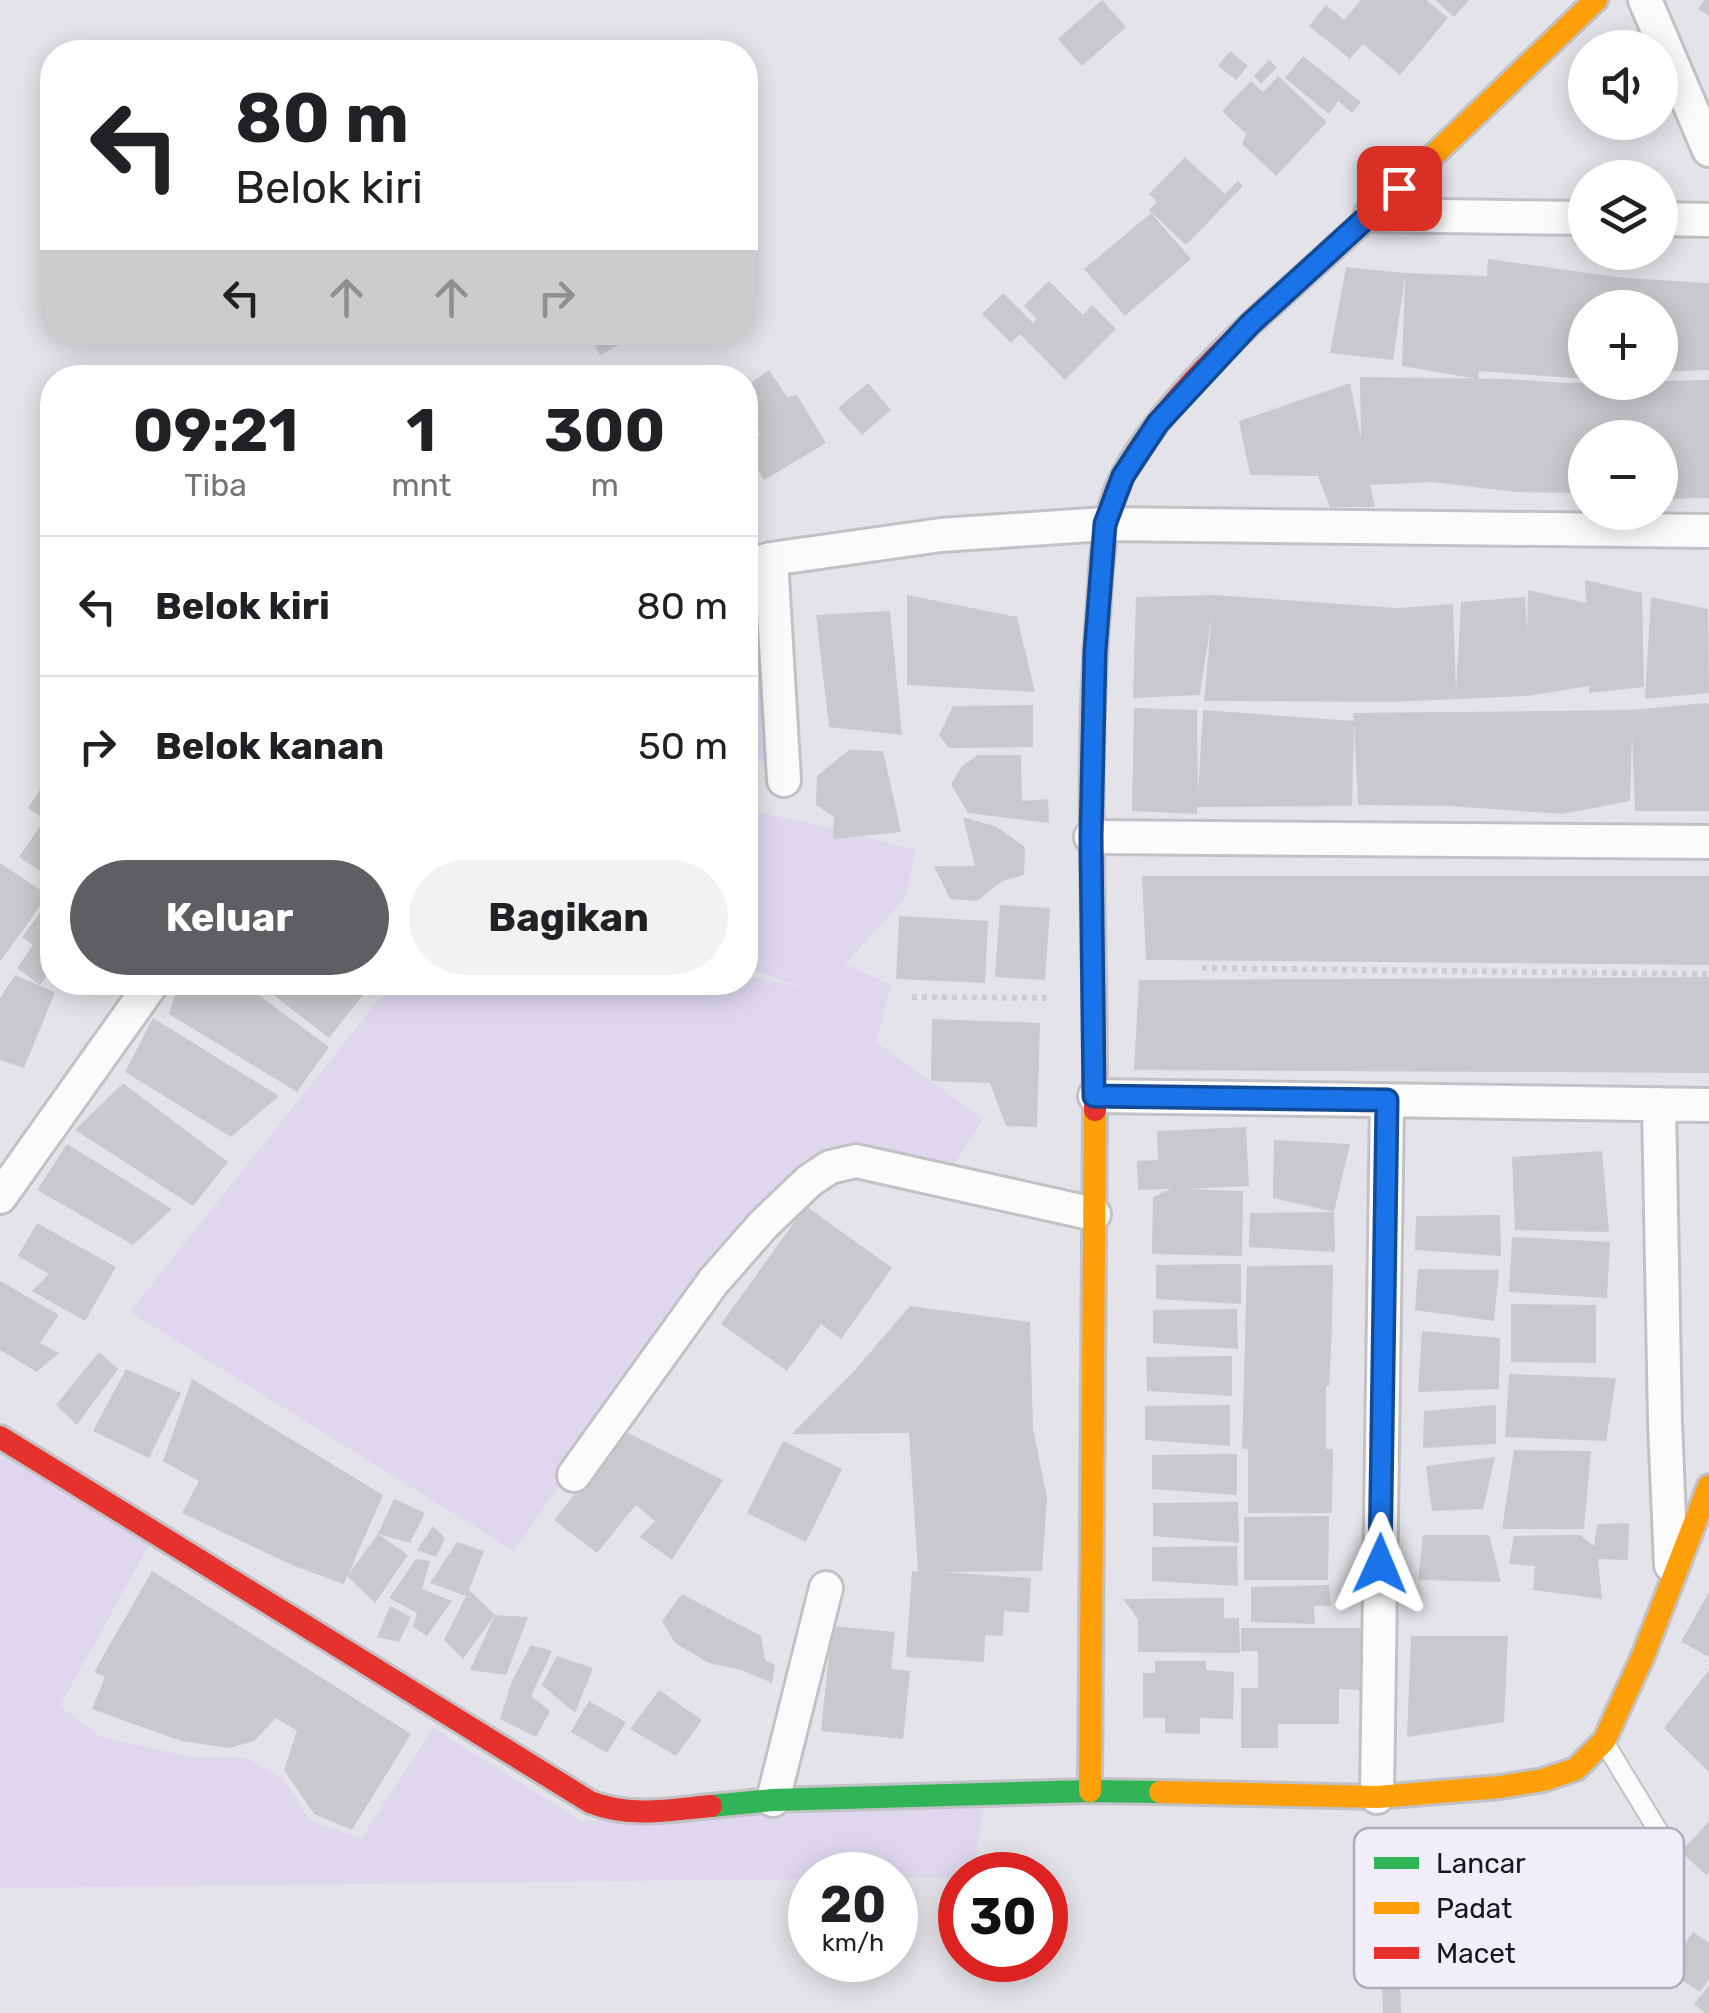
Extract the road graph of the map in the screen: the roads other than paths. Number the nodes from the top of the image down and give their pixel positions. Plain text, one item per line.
1 (1596, 0) edge
2 (1645, 0) edge
3 (1709, 150) edge
4 (1371, 215) junction
5 (1568, 218) edge
6 (1678, 219) edge
7 (1709, 220) edge
8 (1105, 524) junction
9 (1709, 531) edge
10 (758, 562) edge
11 (784, 780) dead end
12 (1091, 837) junction
13 (1709, 842) edge
14 (144, 995) edge
15 (1094, 1096) junction
16 (1387, 1100) junction
17 (1660, 1104) junction
18 (1709, 1104) edge
19 (0, 1197) edge
20 (1094, 1214) junction
21 (0, 1437) edge
22 (574, 1475) dead end
23 (1709, 1486) edge
24 (1672, 1575) junction
25 (826, 1588) dead end
26 (1604, 1742) junction
27 (1090, 1791) junction
28 (1377, 1796) junction
29 (772, 1800) junction
30 (1656, 1828) edge

1 - 4 street
2 - 3 street
4 - 5 street
4 - 8 street
6 - 7 street
8 - 9 street
8 - 10 street
8 - 12 street
10 - 11 street
12 - 13 street
12 - 15 street
14 - 19 street
15 - 16 street
15 - 20 street
16 - 17 street
16 - 28 street
17 - 18 street
17 - 24 street
20 - 22 street
20 - 27 street
21 - 29 street
23 - 24 street
24 - 26 street
25 - 29 street
26 - 28 street
26 - 30 lane
27 - 28 street
27 - 29 street

